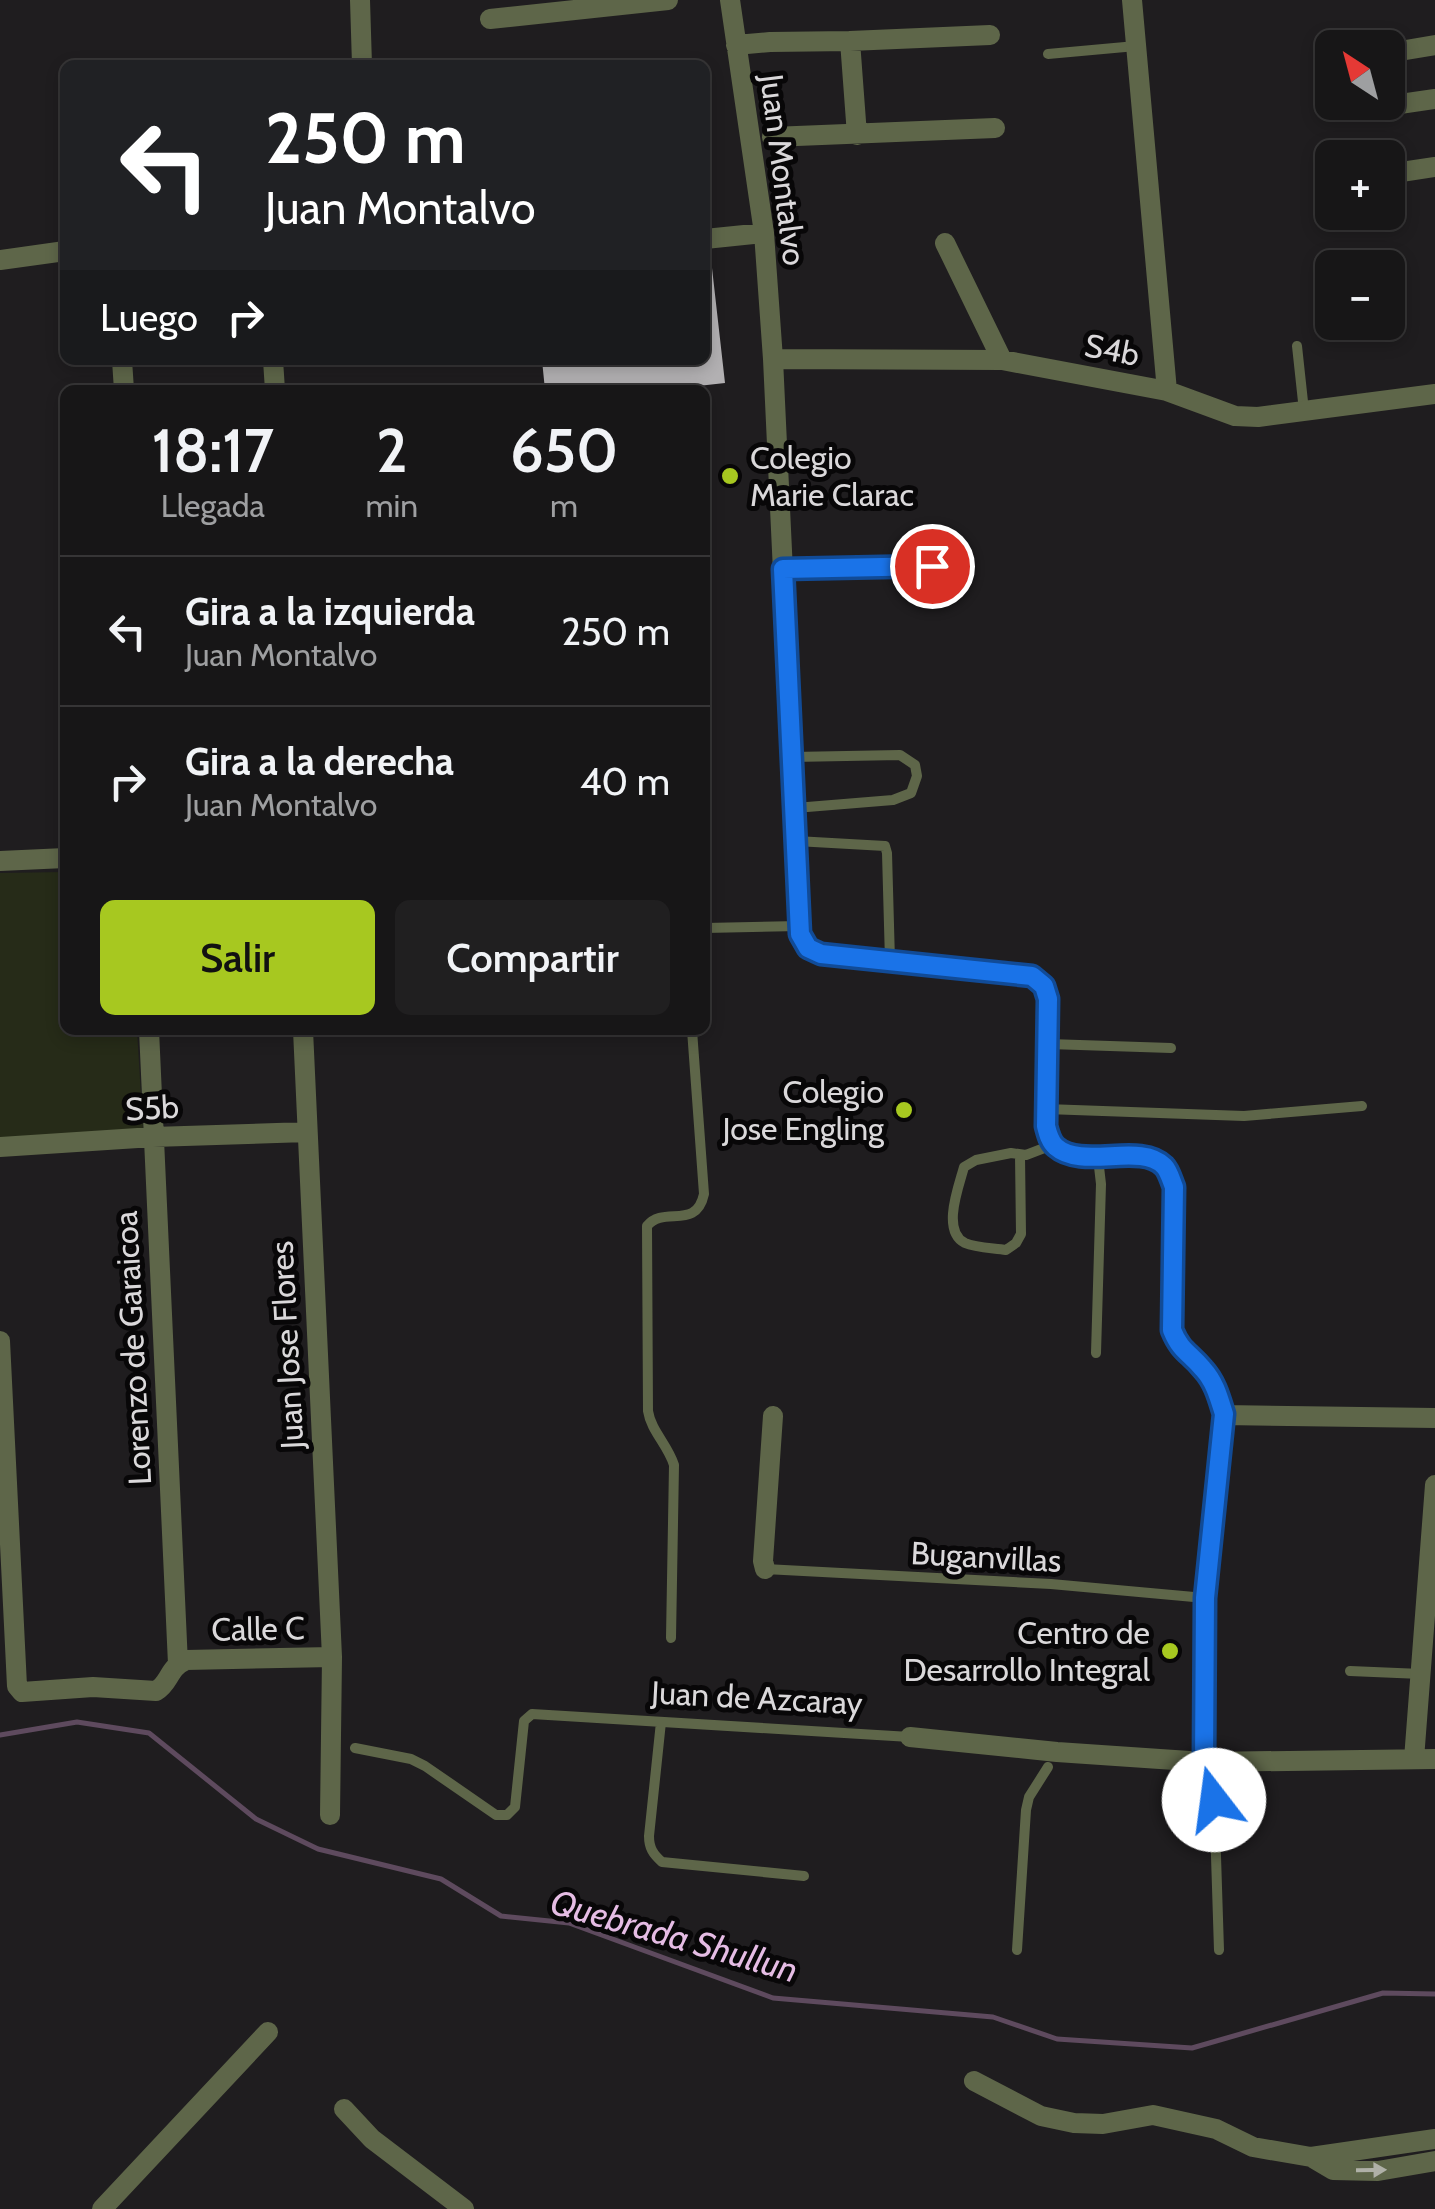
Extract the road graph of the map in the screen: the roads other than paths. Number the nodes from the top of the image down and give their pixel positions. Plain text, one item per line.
1 (360, 0) edge
2 (668, 0) edge
3 (730, 0) edge
4 (1132, 0) edge
5 (490, 19) dead end
6 (990, 35) dead end
7 (850, 42) junction
8 (1435, 45) edge
9 (736, 46) junction
10 (1136, 46) junction
11 (1405, 50) edge
12 (1048, 54) dead end
13 (362, 60) edge
14 (1435, 98) edge
15 (1405, 103) edge
16 (995, 128) dead end
17 (856, 135) junction
18 (772, 137) dead end
19 (1435, 166) edge
20 (1405, 171) edge
21 (764, 232) junction
22 (710, 238) edge
23 (946, 243) dead end
24 (60, 252) edge
25 (0, 260) edge
26 (1296, 346) dead end
27 (773, 359) junction
28 (1002, 360) junction
29 (1167, 391) junction
30 (1435, 394) edge
31 (1304, 411) junction
32 (932, 566) dead end
33 (783, 569) junction
34 (792, 758) junction
35 (795, 808) junction
36 (796, 841) junction
37 (60, 858) edge
38 (0, 860) edge
39 (800, 926) junction
40 (710, 928) edge
41 (890, 962) junction
42 (149, 1035) edge
43 (304, 1035) edge
44 (692, 1035) edge
45 (1048, 1044) junction
46 (1170, 1048) dead end
47 (1362, 1106) dead end
48 (1046, 1109) junction
49 (307, 1132) junction
50 (153, 1137) junction
51 (1052, 1145) junction
52 (0, 1148) edge
53 (1020, 1156) junction
54 (1098, 1157) junction
55 (0, 1341) edge
56 (1096, 1353) dead end
57 (1224, 1414) junction
58 (772, 1416) dead end
59 (1435, 1418) edge
60 (1435, 1485) edge
61 (765, 1569) joint
62 (1205, 1598) junction
63 (671, 1638) dead end
64 (332, 1657) junction
65 (178, 1664) junction
66 (1350, 1671) dead end
67 (1422, 1674) junction
68 (660, 1722) junction
69 (910, 1737) joint
70 (355, 1748) dead end
71 (1052, 1759) junction
72 (1425, 1759) edge
73 (1209, 1762) junction
74 (330, 1815) dead end
75 (804, 1876) dead end
76 (1017, 1950) dead end
77 (1218, 1950) dead end
78 (268, 2032) dead end
79 (974, 2081) dead end
80 (344, 2109) dead end
81 (1435, 2139) edge
82 (1310, 2157) junction
83 (1435, 2161) edge
84 (102, 2209) edge
85 (464, 2209) edge

1 - 13 street
2 - 5 street
3 - 9 street, Juan Montalvo
4 - 10 street
6 - 7 street
7 - 9 street
7 - 17 street
8 - 11 street
9 - 21 street, Juan Montalvo
10 - 12 lane
10 - 29 street
14 - 15 street
16 - 17 street
17 - 18 street
19 - 20 street
21 - 22 street
21 - 27 street, Juan Montalvo
23 - 28 street
24 - 25 street
26 - 31 lane
27 - 28 street, S4b
27 - 33 street, Juan Montalvo
28 - 29 street, S4b
29 - 31 street, S4b
30 - 31 street, S4b
32 - 33 street
33 - 34 street, Juan Montalvo
34 - 35 street, Juan Montalvo
34 - 35 lane
35 - 36 street, Juan Montalvo
36 - 39 street, Juan Montalvo
36 - 41 lane
37 - 38 street
39 - 40 lane
39 - 41 street
41 - 45 street
42 - 50 street, Lorenzo de Garaicoa
43 - 49 street, Juan Jose Flores
44 - 63 lane
45 - 46 lane
45 - 48 street
47 - 48 lane
48 - 51 street
49 - 50 street, S5b
49 - 64 street, Juan Jose Flores
50 - 52 street, S5b
50 - 65 street, Lorenzo de Garaicoa
51 - 53 lane
51 - 54 street
53 - 53 lane
54 - 56 lane
54 - 57 street
55 - 65 street, Calle C
57 - 59 street
57 - 62 street
58 - 61 street
60 - 67 street
61 - 62 lane, Buganvillas
62 - 73 street
64 - 65 street, Calle C
64 - 74 street, Juan Jose Flores
66 - 67 lane
67 - 72 street
68 - 69 lane, Juan de Azcaray
68 - 70 lane, Juan de Azcaray
68 - 75 lane
69 - 71 street, Juan de Azcaray
71 - 73 street, Juan de Azcaray
71 - 76 lane
72 - 73 street, Juan de Azcaray
73 - 77 lane
78 - 84 street
79 - 82 street
80 - 85 street
81 - 82 street
82 -> 83 street

